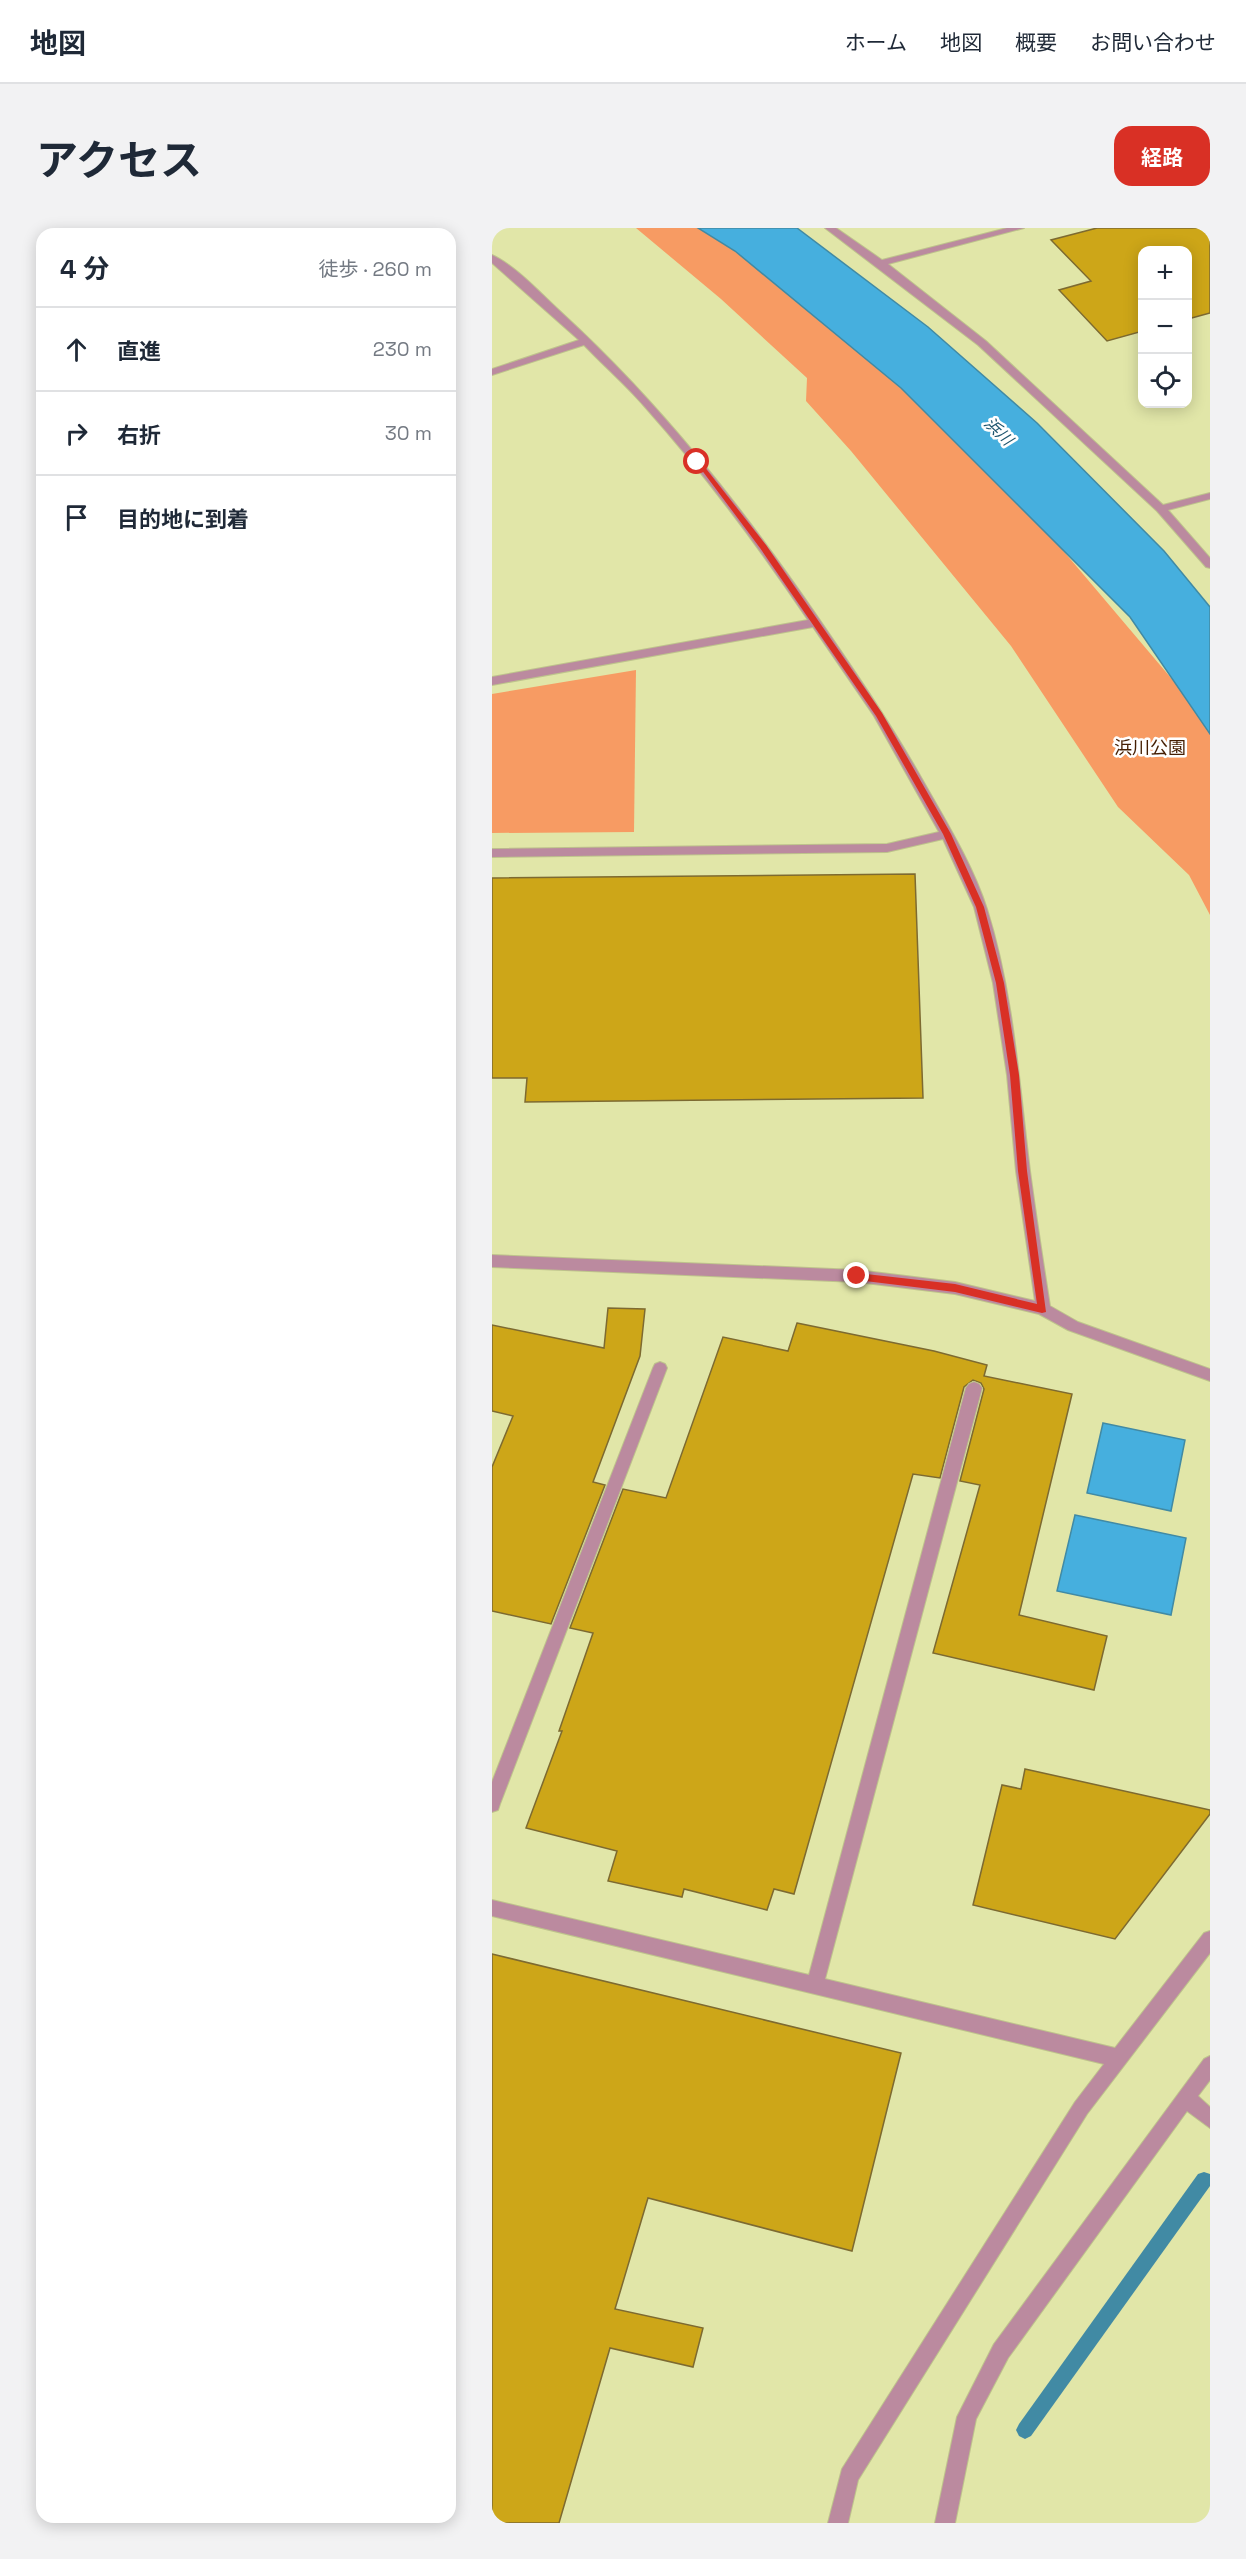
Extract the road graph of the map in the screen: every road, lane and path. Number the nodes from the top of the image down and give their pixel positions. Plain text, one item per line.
1 (830, 228) edge
2 (1019, 228) edge
3 (492, 258) edge
4 (880, 263) junction
5 (586, 341) junction
6 (492, 372) edge
7 (1210, 496) edge
8 (1161, 509) junction
9 (1210, 565) edge
10 (814, 623) junction
11 (492, 681) edge
12 (947, 834) junction
13 (492, 853) edge
14 (492, 1261) edge
15 (1042, 1309) junction
16 (660, 1368) dead end
17 (1210, 1375) edge
18 (974, 1388) dead end
19 (492, 1804) edge
20 (492, 1908) edge
21 (1210, 1939) edge
22 (815, 1985) junction
23 (1118, 2058) junction
24 (1210, 2065) edge
25 (1186, 2098) junction
26 (1210, 2118) edge
27 (838, 2523) edge
28 (945, 2523) edge

1 - 4 street
2 - 4 street
3 - 5 street
4 - 8 street
5 - 6 street
5 - 10 street
7 - 8 street
8 - 9 street
10 - 11 street
10 - 12 street
12 - 13 street
12 - 15 street
14 - 15 street
15 - 17 street
16 - 19 street
18 - 22 street
20 - 22 street
21 - 23 street
22 - 23 street
23 - 27 street
24 - 25 street
25 - 26 street
25 - 28 street

